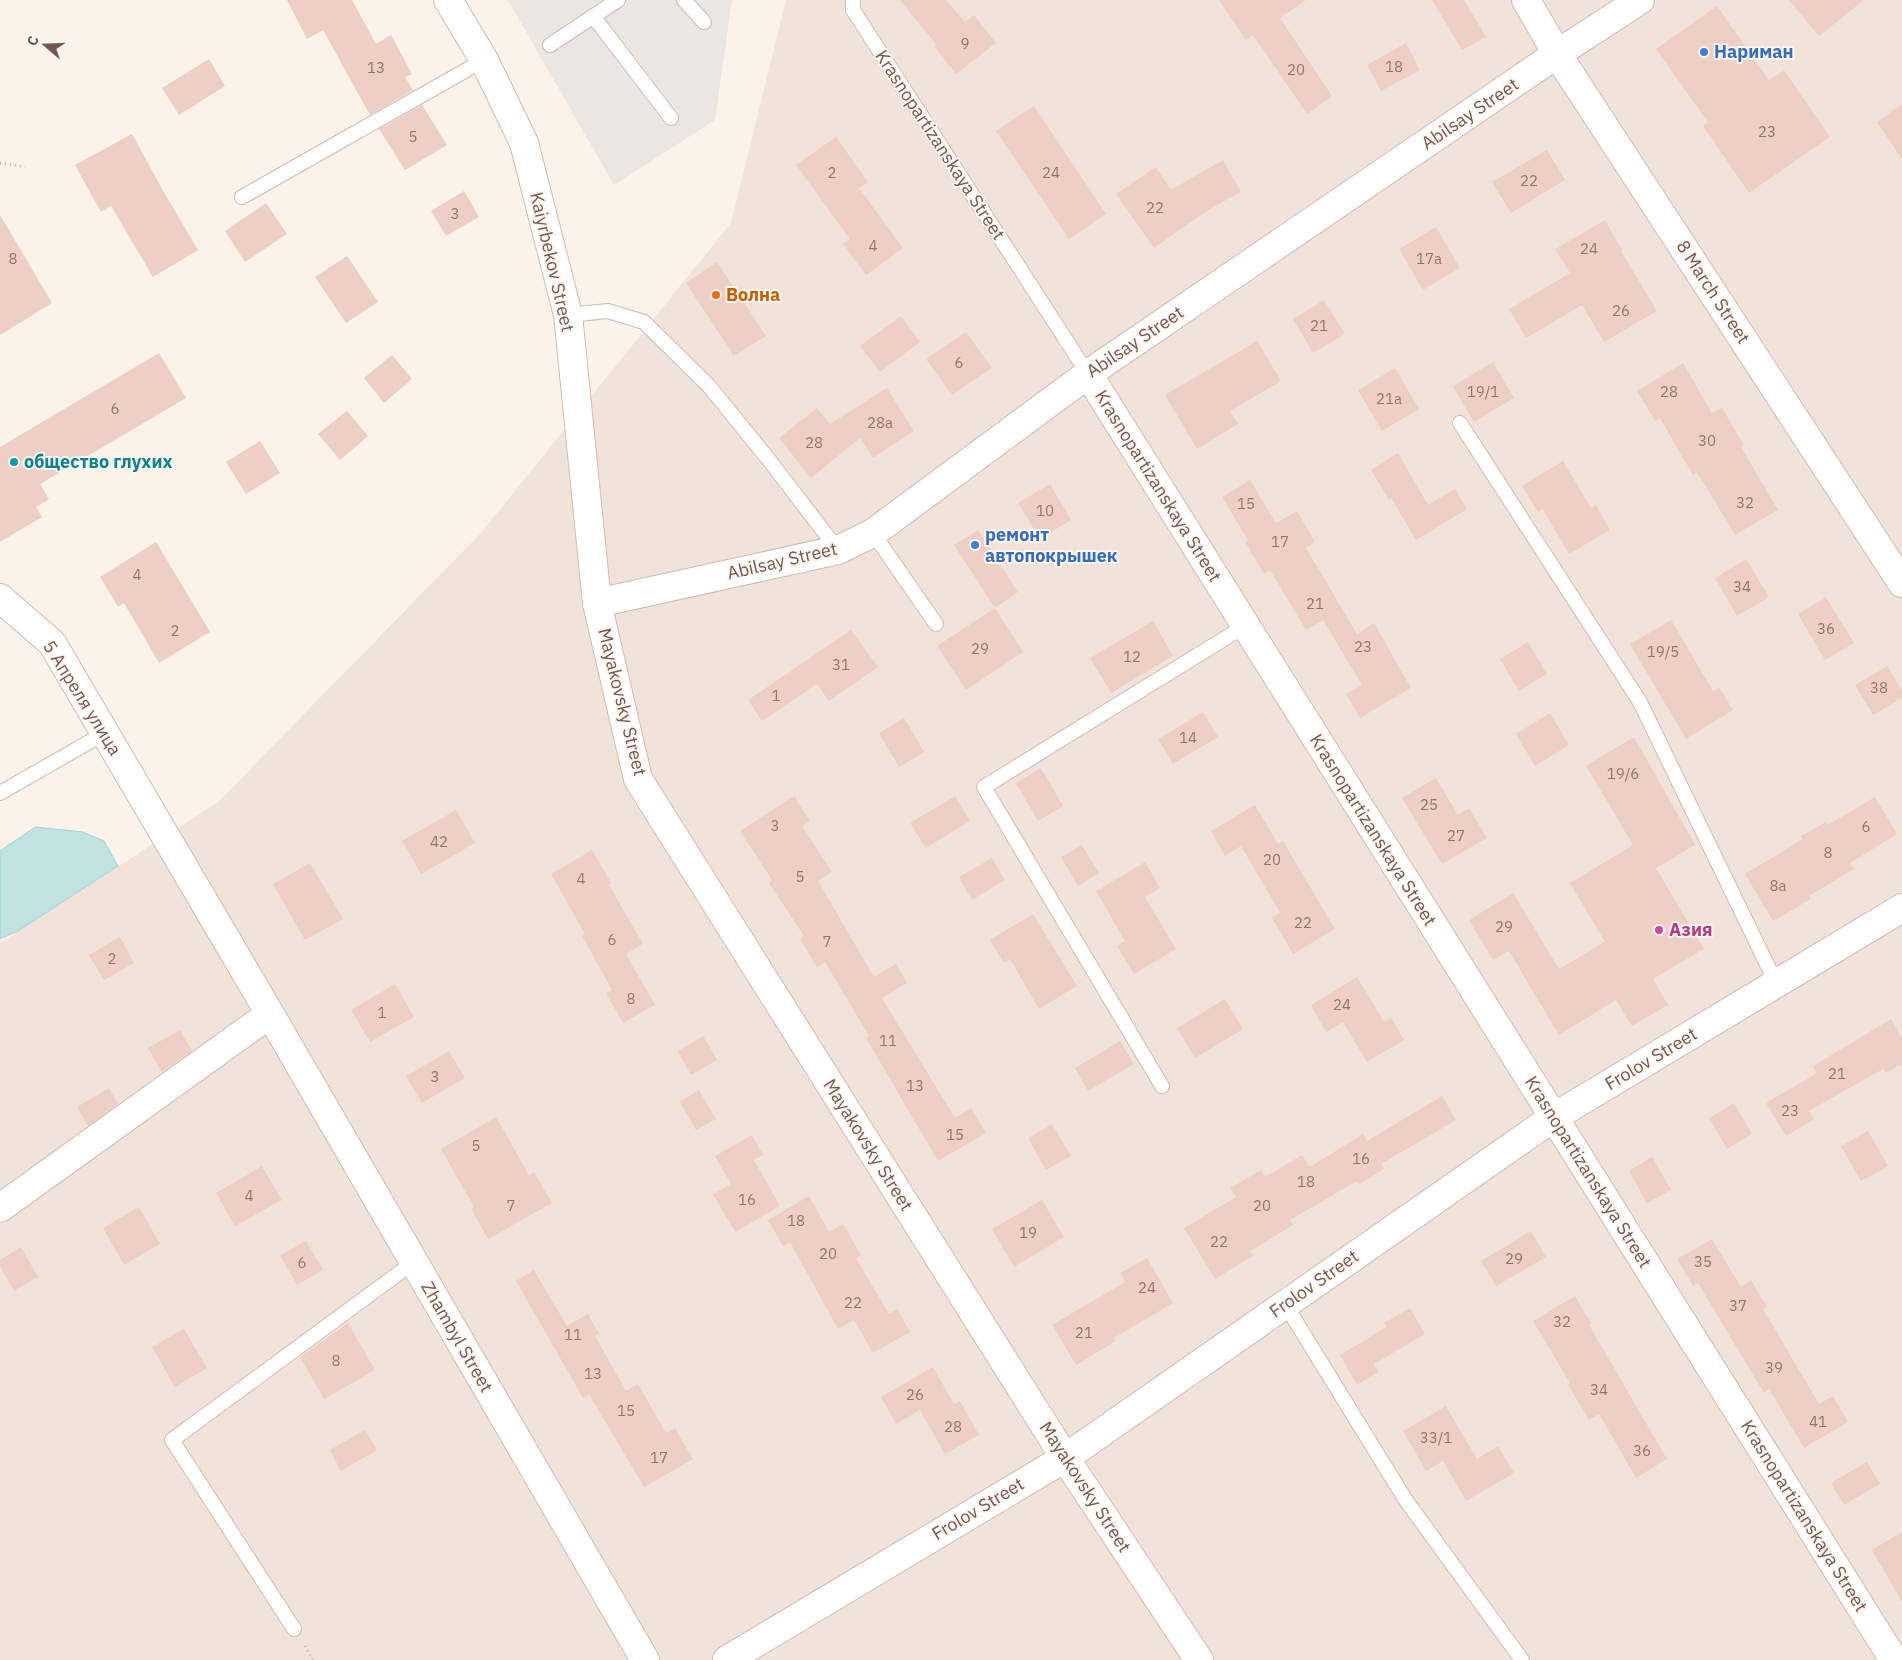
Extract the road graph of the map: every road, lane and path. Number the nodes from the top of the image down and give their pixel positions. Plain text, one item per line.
1 (448, 0) edge
2 (618, 0) edge
3 (684, 0) edge
4 (853, 0) edge
5 (1526, 0) edge
6 (1640, 0) edge
7 (593, 16) junction
8 (704, 22) dead end
9 (550, 45) dead end
10 (1557, 54) junction
11 (484, 60) junction
12 (671, 118) dead end
13 (0, 164) edge
14 (25, 167) dead end
15 (242, 197) dead end
16 (568, 315) junction
17 (1088, 374) junction
18 (1460, 423) dead end
19 (873, 532) junction
20 (838, 550) junction
21 (1902, 583) edge
22 (0, 598) edge
23 (597, 603) junction
24 (936, 624) dead end
25 (1245, 626) junction
26 (105, 734) junction
27 (0, 793) edge
28 (202, 898) joint
29 (1902, 908) edge
30 (1776, 983) junction
31 (270, 1014) junction
32 (1162, 1086) dead end
33 (1554, 1117) junction
34 (0, 1208) edge
35 (414, 1262) junction
36 (1285, 1304) junction
37 (1065, 1458) junction
38 (294, 1628) dead end
39 (645, 1660) edge
40 (727, 1660) edge
41 (1199, 1660) edge
42 (1522, 1660) edge
43 (1894, 1660) edge

1 - 11 street, Kaiyrbekov Street
2 - 7 lane
3 - 8 lane
4 - 17 lane, Krasnopartizanskaya Street
5 - 10 street, 8 March Street
6 - 10 street, Abilsay Street
7 - 9 lane
7 - 12 lane
10 - 17 street, Abilsay Street
10 - 21 street, 8 March Street
11 - 15 lane
11 - 16 street, Kaiyrbekov Street
13 - 14 path
16 - 20 lane
16 - 23 street, Kaiyrbekov Street
17 - 19 street, Abilsay Street
17 - 25 street, Krasnopartizanskaya Street
18 - 30 lane
19 - 20 street, Abilsay Street
19 - 24 lane
20 - 23 street, Abilsay Street
22 - 26 street, 5 Апреля улица
23 - 37 street, Mayakovsky Street
25 - 32 lane
25 - 33 street, Krasnopartizanskaya Street
26 - 27 lane
26 - 28 street, 5 Апреля улица
28 - 31 street, Zhambyl Street
29 - 30 street, Frolov Street
30 - 33 street, Frolov Street
31 - 34 street
31 - 35 street, Zhambyl Street
33 - 36 street, Frolov Street
33 - 43 street, Krasnopartizanskaya Street
35 - 38 lane
35 - 39 street, Zhambyl Street
36 - 37 street, Frolov Street
36 - 42 lane
37 - 40 street, Frolov Street
37 - 41 street, Mayakovsky Street

